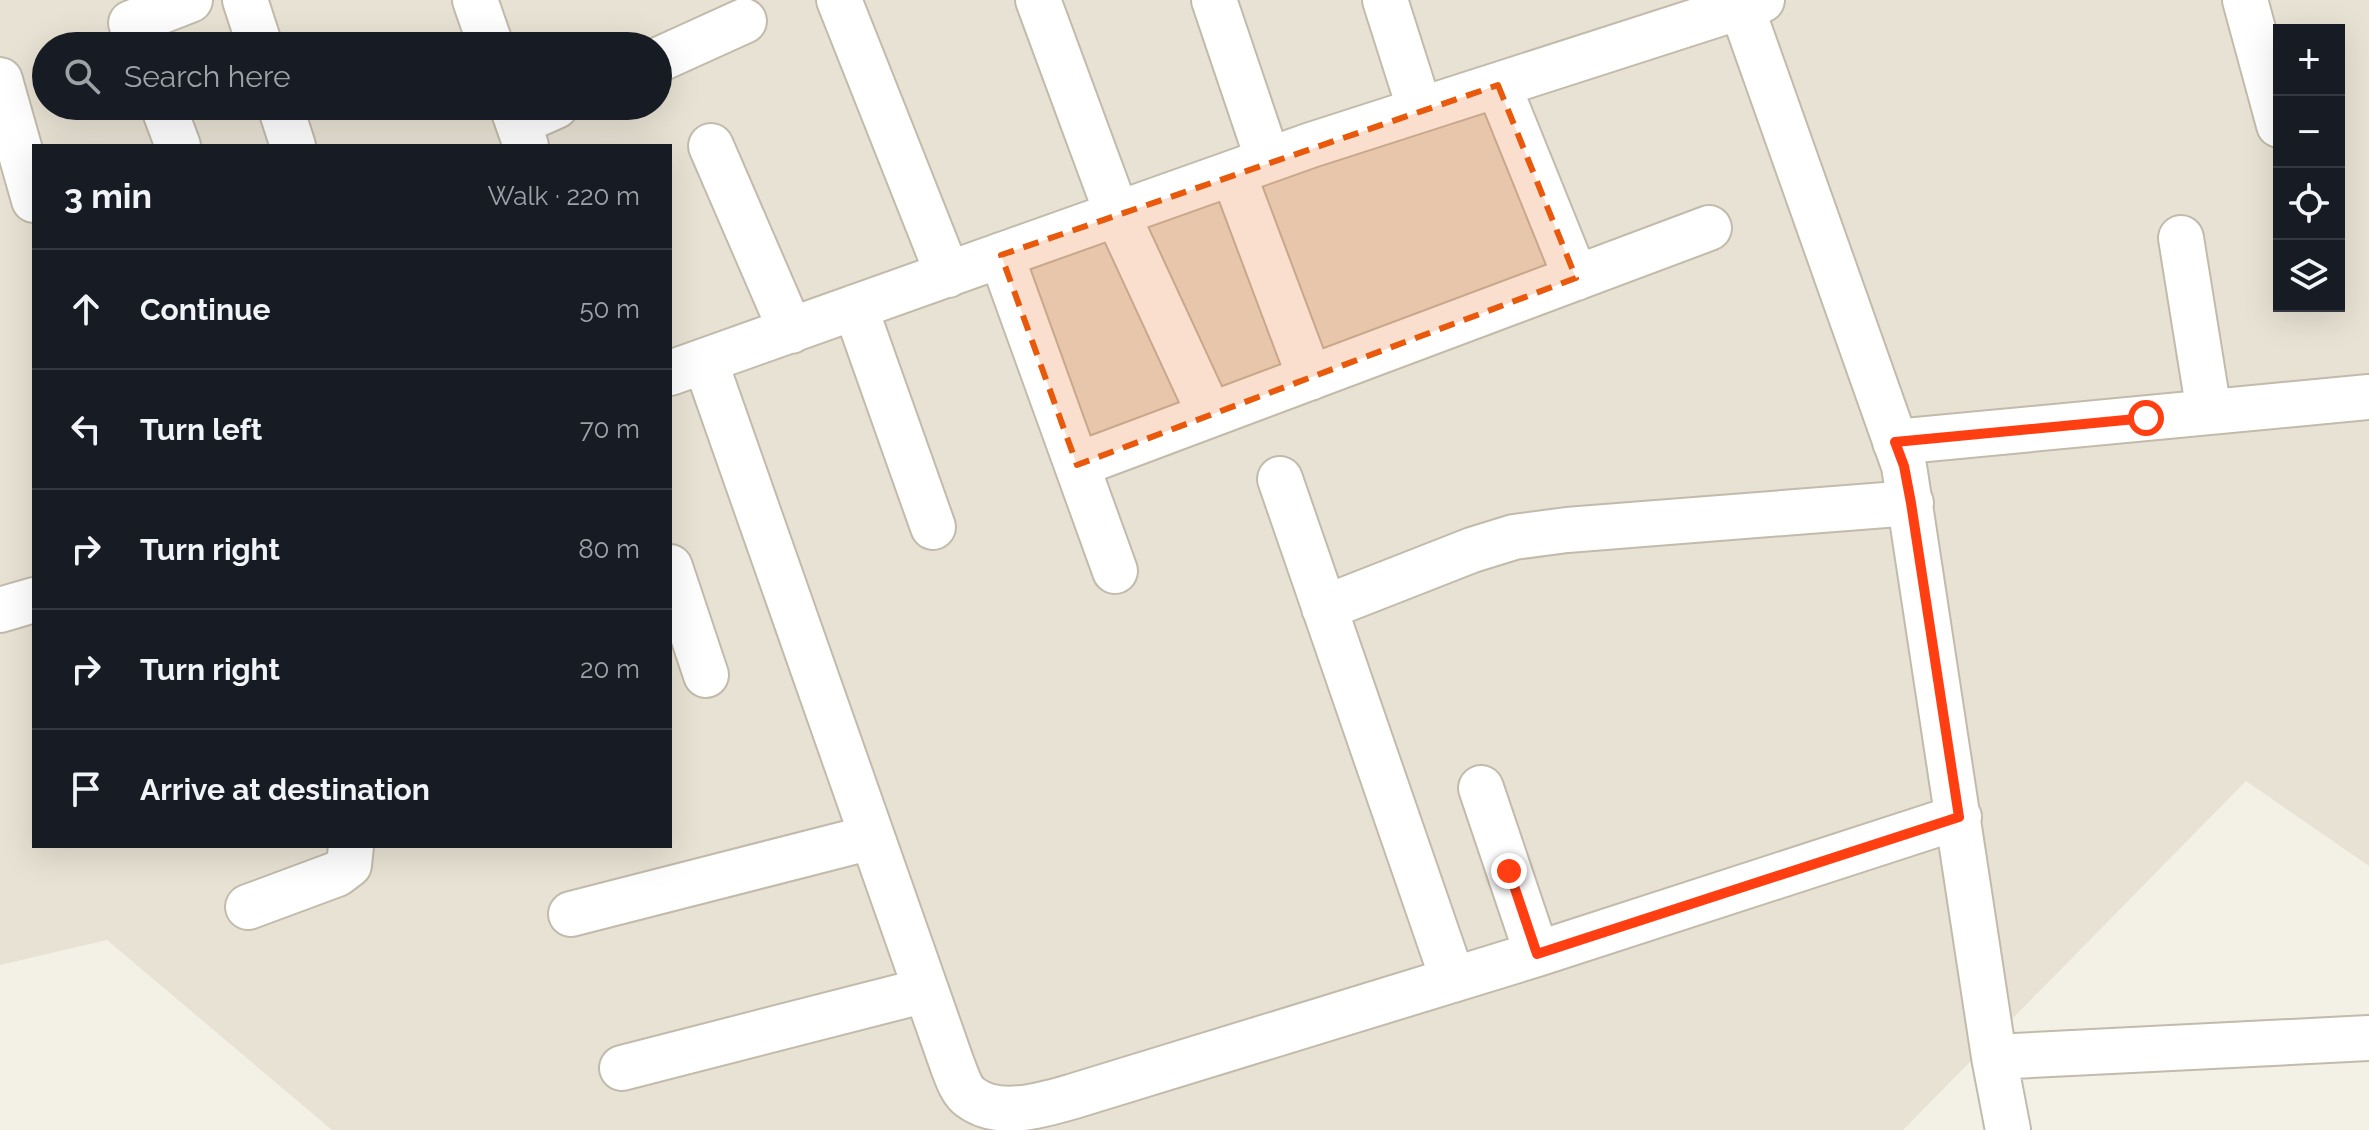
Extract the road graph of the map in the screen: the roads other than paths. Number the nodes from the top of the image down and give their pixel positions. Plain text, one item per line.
1 (190, 0) edge
2 (245, 0) edge
3 (475, 0) edge
4 (839, 0) edge
5 (1038, 0) edge
6 (1214, 0) edge
7 (1385, 0) edge
8 (2245, 0) edge
9 (1747, 2) edge
10 (744, 21) dead end
11 (131, 23) edge
12 (255, 32) edge
13 (486, 32) edge
14 (672, 54) edge
15 (0, 80) edge
16 (1498, 85) junction
17 (2273, 103) edge
18 (1420, 110) junction
19 (168, 120) edge
20 (285, 120) edge
21 (177, 144) edge
22 (292, 144) edge
23 (711, 146) dead end
24 (1250, 167) junction
25 (32, 193) edge
26 (1117, 214) junction
27 (1709, 228) dead end
28 (2181, 238) dead end
29 (1001, 255) junction
30 (948, 275) junction
31 (1576, 278) junction
32 (855, 307) junction
33 (791, 331) junction
34 (687, 367) edge
35 (1310, 378) junction
36 (2369, 397) edge
37 (2209, 412) junction
38 (1210, 415) junction
39 (1895, 442) junction
40 (1077, 465) junction
41 (1280, 479) dead end
42 (1911, 503) junction
43 (933, 527) dead end
44 (1115, 571) dead end
45 (672, 573) edge
46 (32, 601) edge
47 (1324, 608) junction
48 (0, 610) edge
49 (706, 675) dead end
50 (1481, 788) dead end
51 (1959, 817) junction
52 (872, 837) junction
53 (351, 848) edge
54 (248, 907) dead end
55 (571, 914) dead end
56 (1537, 954) junction
57 (1453, 980) junction
58 (926, 990) junction
59 (2369, 1038) edge
60 (1994, 1057) junction
61 (622, 1068) dead end
62 (1102, 1088) junction
63 (1085, 1130) edge
64 (2008, 1130) edge

1 - 11 street
2 - 12 street
3 - 13 street
4 - 30 street
5 - 26 street
6 - 24 street
7 - 18 street
8 - 17 street
9 - 16 street
9 - 39 street
10 - 14 street
15 - 25 street
16 - 18 street
16 - 31 street
18 - 24 street
19 - 21 street
20 - 22 street
23 - 33 street
24 - 26 street
24 - 35 street
26 - 29 street
26 - 38 street
27 - 31 street
28 - 37 street
29 - 30 street
29 - 40 street
30 - 32 street
31 - 35 street
32 - 33 street
32 - 43 street
33 - 34 street
34 - 52 street
35 - 38 street
36 - 37 street
37 - 39 street
38 - 40 street
39 - 42 street
40 - 44 street
41 - 47 street
42 - 47 street
42 - 51 street
45 - 49 street
46 - 48 street
47 - 57 street
50 - 56 street
51 - 56 street
51 - 60 street
52 - 55 street
52 - 58 street
53 - 54 street
56 - 57 street
57 - 62 street
58 - 61 street
58 - 62 street
59 - 60 street
60 - 64 street
62 - 63 street

